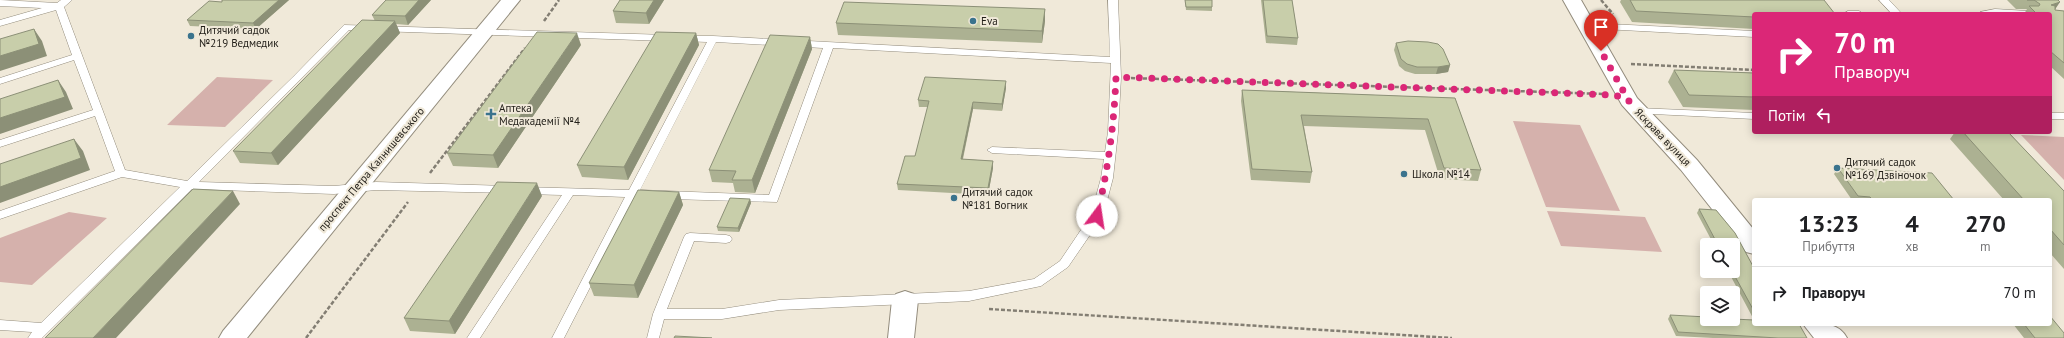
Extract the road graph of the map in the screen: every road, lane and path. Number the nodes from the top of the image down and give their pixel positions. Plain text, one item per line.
1 (511, 0) edge
2 (559, 0) edge
3 (1113, 0) edge
4 (1572, 0) edge
5 (1884, 0) edge
6 (0, 3) edge
7 (63, 3) edge
8 (1895, 12) edge
9 (0, 23) edge
10 (1587, 26) junction
11 (485, 31) junction
12 (536, 33) junction
13 (1752, 34) edge
14 (713, 40) junction
15 (829, 46) junction
16 (78, 56) junction
17 (1115, 60) junction
18 (1626, 64) dead end
19 (1752, 70) edge
20 (1116, 77) junction
21 (0, 81) edge
22 (1633, 106) junction
23 (98, 112) junction
24 (1752, 116) edge
25 (2052, 116) edge
26 (2064, 116) edge
27 (0, 144) edge
28 (992, 150) dead end
29 (1110, 156) junction
30 (121, 173) junction
31 (189, 186) junction
32 (355, 188) junction
33 (418, 188) junction
34 (570, 191) junction
35 (634, 193) junction
36 (0, 214) edge
37 (726, 239) dead end
38 (1752, 244) edge
39 (905, 300) junction
40 (983, 309) dead end
41 (659, 314) junction
42 (0, 325) edge
43 (1818, 326) edge
44 (44, 328) junction
45 (34, 338) edge
46 (232, 338) edge
47 (306, 338) edge
48 (473, 338) edge
49 (558, 338) edge
50 (653, 338) edge
51 (901, 338) edge
52 (1452, 338) edge
53 (1834, 338) edge

1 - 11 street, проспект Петра Калнишевського
2 - 12 path
3 - 17 lane
4 - 10 street, Яскрава вулиця
5 - 8 lane
6 - 7 lane
7 - 9 lane
7 - 16 lane
10 - 13 lane
10 - 22 street, Яскрава вулиця
11 - 12 lane
11 - 31 lane
11 - 32 street, проспект Петра Калнишевського
12 - 14 lane
12 - 33 path
14 - 15 lane
14 - 35 lane
15 - 17 lane
15 - 35 lane
16 - 21 lane
16 - 23 lane
17 - 20 lane
18 - 19 path
20 - 22 path
20 - 29 lane
22 - 24 lane
22 - 38 street, Яскрава вулиця
23 - 27 lane
23 - 30 lane
25 - 26 lane
28 - 29 lane
29 - 39 lane
30 - 31 lane
30 - 36 lane
31 - 32 lane
31 - 44 lane
32 - 33 lane
32 - 46 street, проспект Петра Калнишевського
33 - 34 lane
33 - 47 path
34 - 35 lane
34 - 48 lane
35 - 49 lane
37 - 41 lane
39 - 41 lane
39 - 51 street
40 - 52 path
41 - 50 lane
42 - 44 lane
43 - 53 street
44 - 45 lane

